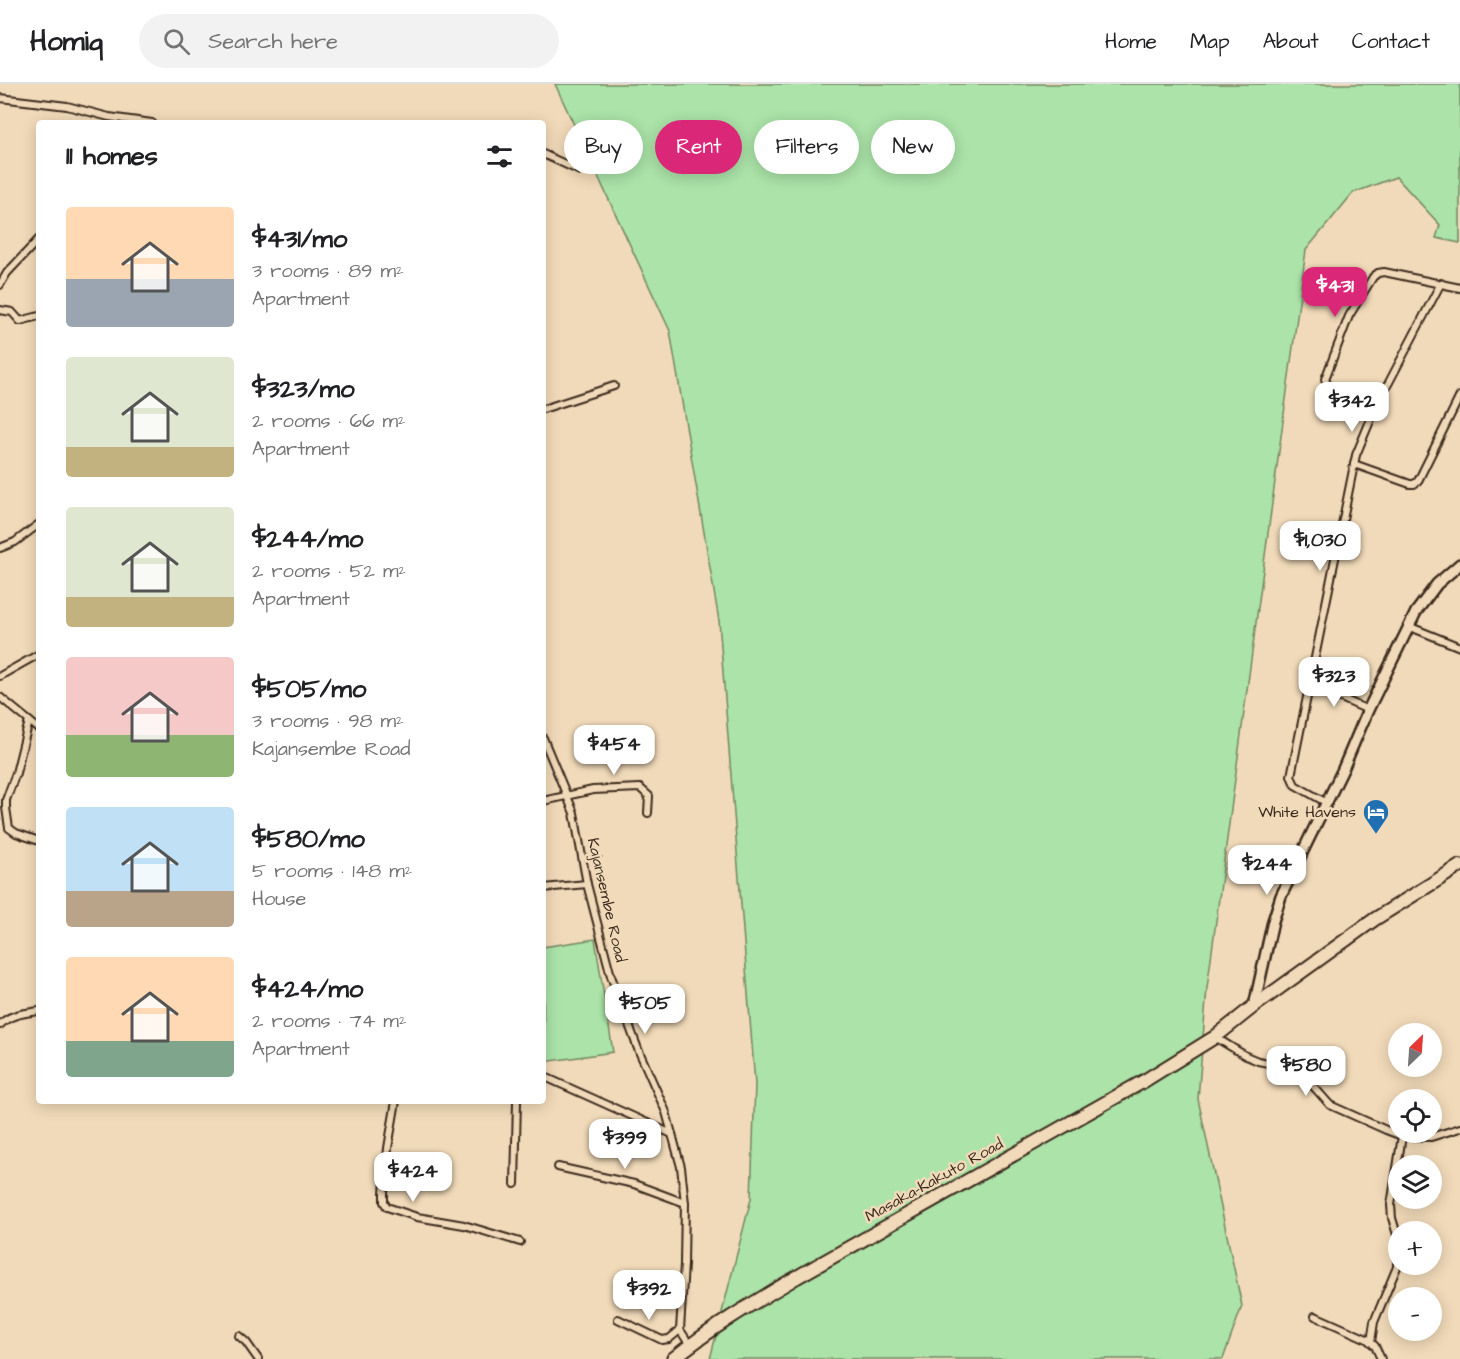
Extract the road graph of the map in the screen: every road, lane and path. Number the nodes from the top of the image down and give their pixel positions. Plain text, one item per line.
1 (0, 98) edge
2 (94, 113) junction
3 (92, 120) edge
4 (135, 120) edge
5 (546, 155) edge
6 (564, 164) edge
7 (36, 242) edge
8 (1441, 283) junction
9 (0, 285) edge
10 (1460, 288) edge
11 (0, 310) edge
12 (36, 317) edge
13 (614, 386) dead end
14 (1458, 406) edge
15 (546, 409) edge
16 (1375, 409) junction
17 (1354, 464) junction
18 (36, 526) edge
19 (0, 548) edge
20 (1460, 564) edge
21 (1408, 626) junction
22 (1460, 646) edge
23 (36, 656) edge
24 (0, 676) edge
25 (1309, 684) junction
26 (0, 697) edge
27 (1368, 710) junction
28 (29, 721) junction
29 (36, 727) edge
30 (546, 745) edge
31 (567, 797) junction
32 (546, 800) edge
33 (1327, 803) junction
34 (648, 813) dead end
35 (36, 841) edge
36 (1460, 866) edge
37 (587, 884) junction
38 (546, 888) edge
39 (1254, 1006) junction
40 (36, 1012) edge
41 (0, 1025) edge
42 (1215, 1037) junction
43 (546, 1077) edge
44 (395, 1104) edge
45 (517, 1104) edge
46 (1460, 1128) edge
47 (1388, 1131) edge
48 (672, 1134) junction
49 (1442, 1135) edge
50 (1401, 1143) edge
51 (558, 1167) dead end
52 (515, 1184) dead end
53 (685, 1203) junction
54 (520, 1242) dead end
55 (1315, 1316) dead end
56 (618, 1319) dead end
57 (680, 1330) junction
58 (239, 1336) dead end
59 (1371, 1342) junction
60 (690, 1345) junction
61 (258, 1359) edge
62 (673, 1359) edge
63 (1381, 1359) edge

1 - 2 street
2 - 3 street
2 - 4 street
5 - 6 street
7 - 9 street
8 - 10 street
8 - 16 street
8 - 16 street
11 - 12 street
13 - 15 street
14 - 17 street
16 - 17 street
17 - 25 street
18 - 19 street
20 - 21 street
21 - 22 street
21 - 27 street
23 - 24 street
25 - 27 street
25 - 33 street
26 - 28 street
27 - 33 street
28 - 29 street
28 - 35 street
30 - 31 street, Kajansembe Road
31 - 32 street
31 - 34 street
31 - 37 street, Kajansembe Road
33 - 39 street
36 - 39 highway, Masaka-Kakuto Road
37 - 38 street
37 - 48 street, Kajansembe Road
39 - 42 highway, Masaka-Kakuto Road
40 - 41 street
42 - 47 street
42 - 60 highway, Masaka-Kakuto Road
43 - 48 street
44 - 54 street
45 - 52 street
46 - 49 street
48 - 53 street, Kajansembe Road
50 - 59 street
51 - 53 street
53 - 57 street, Kajansembe Road
55 - 59 street
56 - 57 street
57 - 60 street
58 - 61 street
59 - 63 street
60 - 62 highway, Masaka-Kakuto Road

